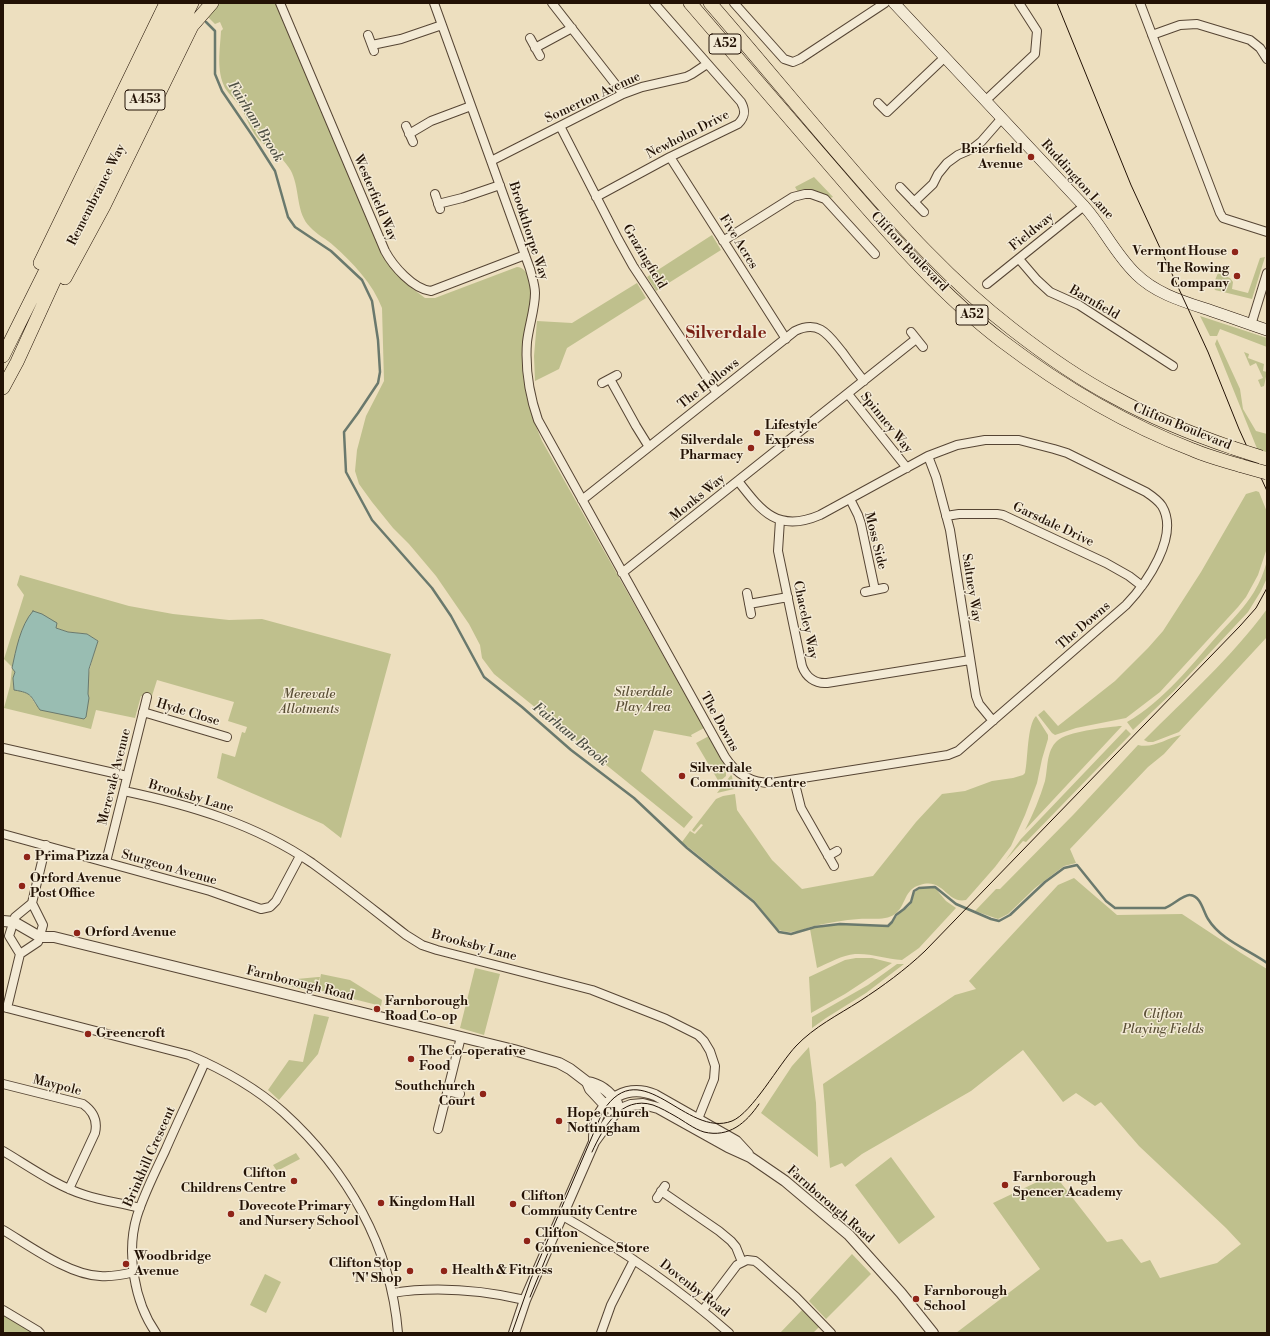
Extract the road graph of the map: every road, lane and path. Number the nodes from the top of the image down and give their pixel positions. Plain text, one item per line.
1 (166, 3) edge
2 (179, 3) edge
3 (192, 3) edge
4 (212, 3) edge
5 (280, 3) edge
6 (434, 3) edge
7 (552, 3) edge
8 (654, 3) edge
9 (690, 3) edge
10 (710, 3) edge
11 (734, 3) edge
12 (885, 3) edge
13 (894, 3) edge
14 (1019, 3) edge
15 (1140, 3) edge
16 (442, 25) junction
17 (572, 28) junction
18 (368, 35) dead end
19 (1152, 35) junction
20 (530, 38) dead end
21 (536, 48) junction
22 (540, 56) dead end
23 (944, 58) junction
24 (1267, 59) edge
25 (707, 64) junction
26 (623, 94) junction
27 (985, 101) junction
28 (878, 103) dead end
29 (472, 106) junction
30 (1002, 118) junction
31 (560, 126) junction
32 (409, 134) dead end
33 (670, 157) junction
34 (491, 161) junction
35 (500, 185) junction
36 (900, 187) dead end
37 (92, 194) junction
38 (435, 194) dead end
39 (596, 197) junction
40 (914, 202) junction
41 (1084, 206) junction
42 (924, 212) dead end
43 (1267, 232) edge
44 (723, 241) junction
45 (868, 247) junction
46 (861, 253) dead end
47 (875, 254) dead end
48 (525, 255) junction
49 (1019, 259) junction
50 (990, 270) dead end
51 (1267, 273) edge
52 (995, 278) junction
53 (987, 284) dead end
54 (1251, 325) junction
55 (1267, 330) edge
56 (911, 332) dead end
57 (786, 339) junction
58 (916, 339) junction
59 (923, 347) dead end
60 (4, 354) edge
61 (1164, 360) junction
62 (17, 362) junction
63 (1173, 366) dead end
64 (1159, 368) dead end
65 (864, 381) junction
66 (602, 383) dead end
67 (3, 388) edge
68 (716, 394) junction
69 (848, 394) junction
70 (649, 447) junction
71 (928, 456) junction
72 (1264, 458) edge
73 (906, 468) junction
74 (1267, 473) edge
75 (738, 481) junction
76 (850, 499) junction
77 (582, 500) junction
78 (946, 516) junction
79 (780, 520) junction
80 (622, 574) junction
81 (1142, 586) junction
82 (884, 588) dead end
83 (875, 590) junction
84 (865, 592) dead end
85 (747, 593) dead end
86 (788, 597) junction
87 (749, 604) junction
88 (751, 614) dead end
89 (970, 660) junction
90 (146, 698) dead end
91 (143, 712) junction
92 (993, 721) junction
93 (227, 737) dead end
94 (3, 748) edge
95 (127, 776) junction
96 (794, 780) junction
97 (124, 791) junction
98 (3, 834) edge
99 (46, 845) junction
100 (837, 851) dead end
101 (300, 856) junction
102 (828, 856) junction
103 (106, 862) junction
104 (834, 866) dead end
105 (32, 903) junction
106 (3, 921) edge
107 (14, 922) junction
108 (40, 937) junction
109 (20, 954) junction
110 (5, 1007) edge
111 (461, 1037) junction
112 (205, 1062) junction
113 (587, 1082) junction
114 (3, 1084) edge
115 (447, 1091) junction
116 (460, 1094) dead end
117 (614, 1098) junction
118 (606, 1105) junction
119 (618, 1110) junction
120 (696, 1124) junction
121 (438, 1129) dead end
122 (594, 1142) junction
123 (3, 1151) edge
124 (69, 1188) junction
125 (661, 1192) dead end
126 (140, 1208) junction
127 (561, 1215) junction
128 (3, 1230) edge
129 (634, 1260) junction
130 (742, 1262) junction
131 (134, 1272) junction
132 (392, 1294) junction
133 (525, 1300) junction
134 (3, 1310) edge
135 (703, 1310) junction
136 (40, 1333) edge
137 (156, 1333) edge
138 (398, 1333) edge
139 (514, 1333) edge
140 (601, 1333) edge
141 (729, 1333) edge
142 (831, 1333) edge
143 (933, 1333) edge

1 - 60 highway
2 - 37 highway, Remembrance Way / A453
3 - 37 highway, Remembrance Way / A453
4 - 62 highway
5 - 48 street, Westerfield Way
6 - 16 street, Brookthorpe Way
7 - 17 street
8 - 25 street, Newholm Drive
9 - 74 highway, Clifton Boulevard / A52, bridge
10 - 72 highway, Clifton Boulevard / A52, bridge
11 - 12 street
13 - 23 main road, Ruddington Lane
14 - 27 street
15 - 19 street
16 - 18 street
16 - 29 street, Brookthorpe Way
17 - 21 street
17 - 26 street
19 - 24 street
19 - 43 street
20 - 21 street
21 - 22 street
23 - 27 main road, Ruddington Lane
23 - 28 street
25 - 26 street, Somerton Avenue
25 - 33 street, Newholm Drive
26 - 31 street, Somerton Avenue
27 - 30 main road, Ruddington Lane
29 - 32 street
29 - 34 street, Brookthorpe Way
30 - 40 street
30 - 41 main road, Ruddington Lane
31 - 34 street, Somerton Avenue
31 - 39 street, Grazingfield
33 - 39 street, Newholm Drive
33 - 44 street, Five Acres
34 - 35 street, Brookthorpe Way
35 - 38 street
35 - 48 street, Brookthorpe Way
36 - 40 street
37 - 60 highway, Remembrance Way / A453
37 - 62 highway, Remembrance Way / A453
39 - 68 street, Grazingfield
40 - 42 street
41 - 49 street, Fieldway
41 - 54 main road, Ruddington Lane
44 - 45 street
44 - 57 street, Five Acres
45 - 46 street
45 - 47 street
48 - 77 street, Brookthorpe Way
49 - 52 street, Fieldway
49 - 61 street, Barnfield
50 - 52 street
51 - 54 street
52 - 53 street, Fieldway
54 - 55 main road, Ruddington Lane
56 - 58 street
57 - 65 street, The Hollows
57 - 68 street, The Hollows
58 - 59 street
58 - 65 street, Monks Way
61 - 63 street, Barnfield
61 - 64 street
62 - 67 highway, Remembrance Way / A453
65 - 69 street, Monks Way
66 - 70 street
68 - 70 street, The Hollows
69 - 73 street, Spinney Way
69 - 75 street, Monks Way
70 - 77 street, The Hollows
71 - 73 street, The Downs
71 - 78 street, Saltney Way
71 - 81 street, The Downs
73 - 76 street, The Downs
75 - 79 street, The Downs
75 - 80 street, Monks Way
76 - 79 street, The Downs
76 - 83 street, Moss Side
77 - 80 street, Brookthorpe Way
78 - 81 street, Garsdale Drive
78 - 89 street, Saltney Way
79 - 86 street, Chaceley Way
80 - 96 street, The Downs
81 - 92 street, The Downs
82 - 83 street, Moss Side
83 - 84 street, Moss Side
85 - 87 street
86 - 87 street
86 - 89 street, Chaceley Way
87 - 88 street
89 - 92 street, Saltney Way
90 - 91 street, Merevale Avenue
91 - 93 street, Hyde Close
91 - 95 street, Merevale Avenue
92 - 96 street, The Downs
94 - 95 street
95 - 97 street, Merevale Avenue
96 - 102 street
97 - 101 street, Brooksby Lane
97 - 103 street, Merevale Avenue
98 - 99 street, Sturgeon Avenue
99 - 103 street, Sturgeon Avenue
99 - 105 street
100 - 102 street
101 - 103 street, Sturgeon Avenue
101 - 120 street, Brooksby Lane
102 - 104 street
105 - 107 street
105 - 108 street
106 - 107 street, Farnborough Road
107 - 108 street, Farnborough Road
107 - 109 street
108 - 109 street
108 - 111 street, Farnborough Road
109 - 110 street
110 - 112 street
111 - 113 street, Farnborough Road
111 - 115 street
112 - 126 street, Brinkhill Crescent
112 - 132 street
113 - 117 street, Farnborough Road
113 - 118 street, Farnborough Road
114 - 124 street, Maypole
115 - 116 street
115 - 121 street
117 - 118 street, Farnborough Road
117 - 119 street
117 - 120 street, Farnborough Road
118 - 119 street, Farnborough Road
118 - 122 street
119 - 120 street, Farnborough Road
119 - 122 street
120 - 143 street, Farnborough Road
122 - 127 street
123 - 124 street
124 - 126 street
125 - 130 street
126 - 131 street, Brinkhill Crescent
127 - 129 street, Dovenby Road
127 - 133 street
128 - 131 street
129 - 135 street, Dovenby Road
129 - 140 street
130 - 135 street
130 - 142 street
131 - 137 street, Brinkhill Crescent
132 - 133 street
132 - 138 street
133 - 139 street
134 - 136 street
135 - 141 street, Dovenby Road

